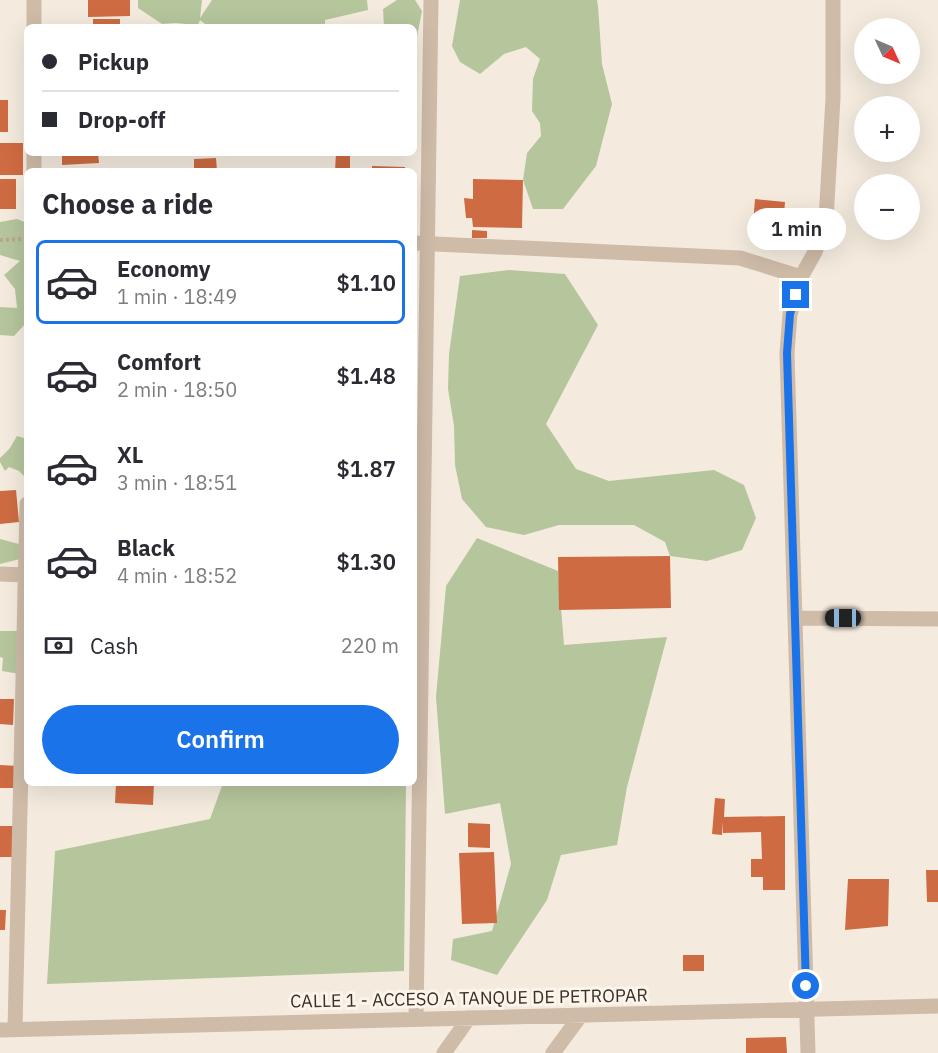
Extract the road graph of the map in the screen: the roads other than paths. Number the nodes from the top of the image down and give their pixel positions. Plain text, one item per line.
1 (34, 0) edge
2 (431, 0) edge
3 (833, 0) edge
4 (34, 24) edge
5 (420, 243) edge
6 (801, 277) junction
7 (419, 488) edge
8 (0, 574) edge
9 (24, 574) edge
10 (24, 599) edge
11 (795, 618) junction
12 (938, 619) edge
13 (938, 1006) edge
14 (806, 1009) junction
15 (581, 1015) junction
16 (469, 1018) junction
17 (416, 1019) junction
18 (7, 1029) edge
19 (444, 1053) edge
20 (554, 1053) edge
21 (808, 1053) edge

1 - 4 street
2 - 5 street
3 - 6 street
5 - 6 street
5 - 7 street
6 - 11 street
7 - 17 street
8 - 9 street
10 - 18 street
11 - 12 street
11 - 14 street
13 - 14 street, CALLE 1 - ACCESO A TANQUE DE PETROPAR
14 - 15 street, CALLE 1 - ACCESO A TANQUE DE PETROPAR
14 - 21 street
15 - 16 street, CALLE 1 - ACCESO A TANQUE DE PETROPAR
15 - 20 street
16 - 17 street, CALLE 1 - ACCESO A TANQUE DE PETROPAR
16 - 19 street
17 - 18 street, CALLE 1 - ACCESO A TANQUE DE PETROPAR

